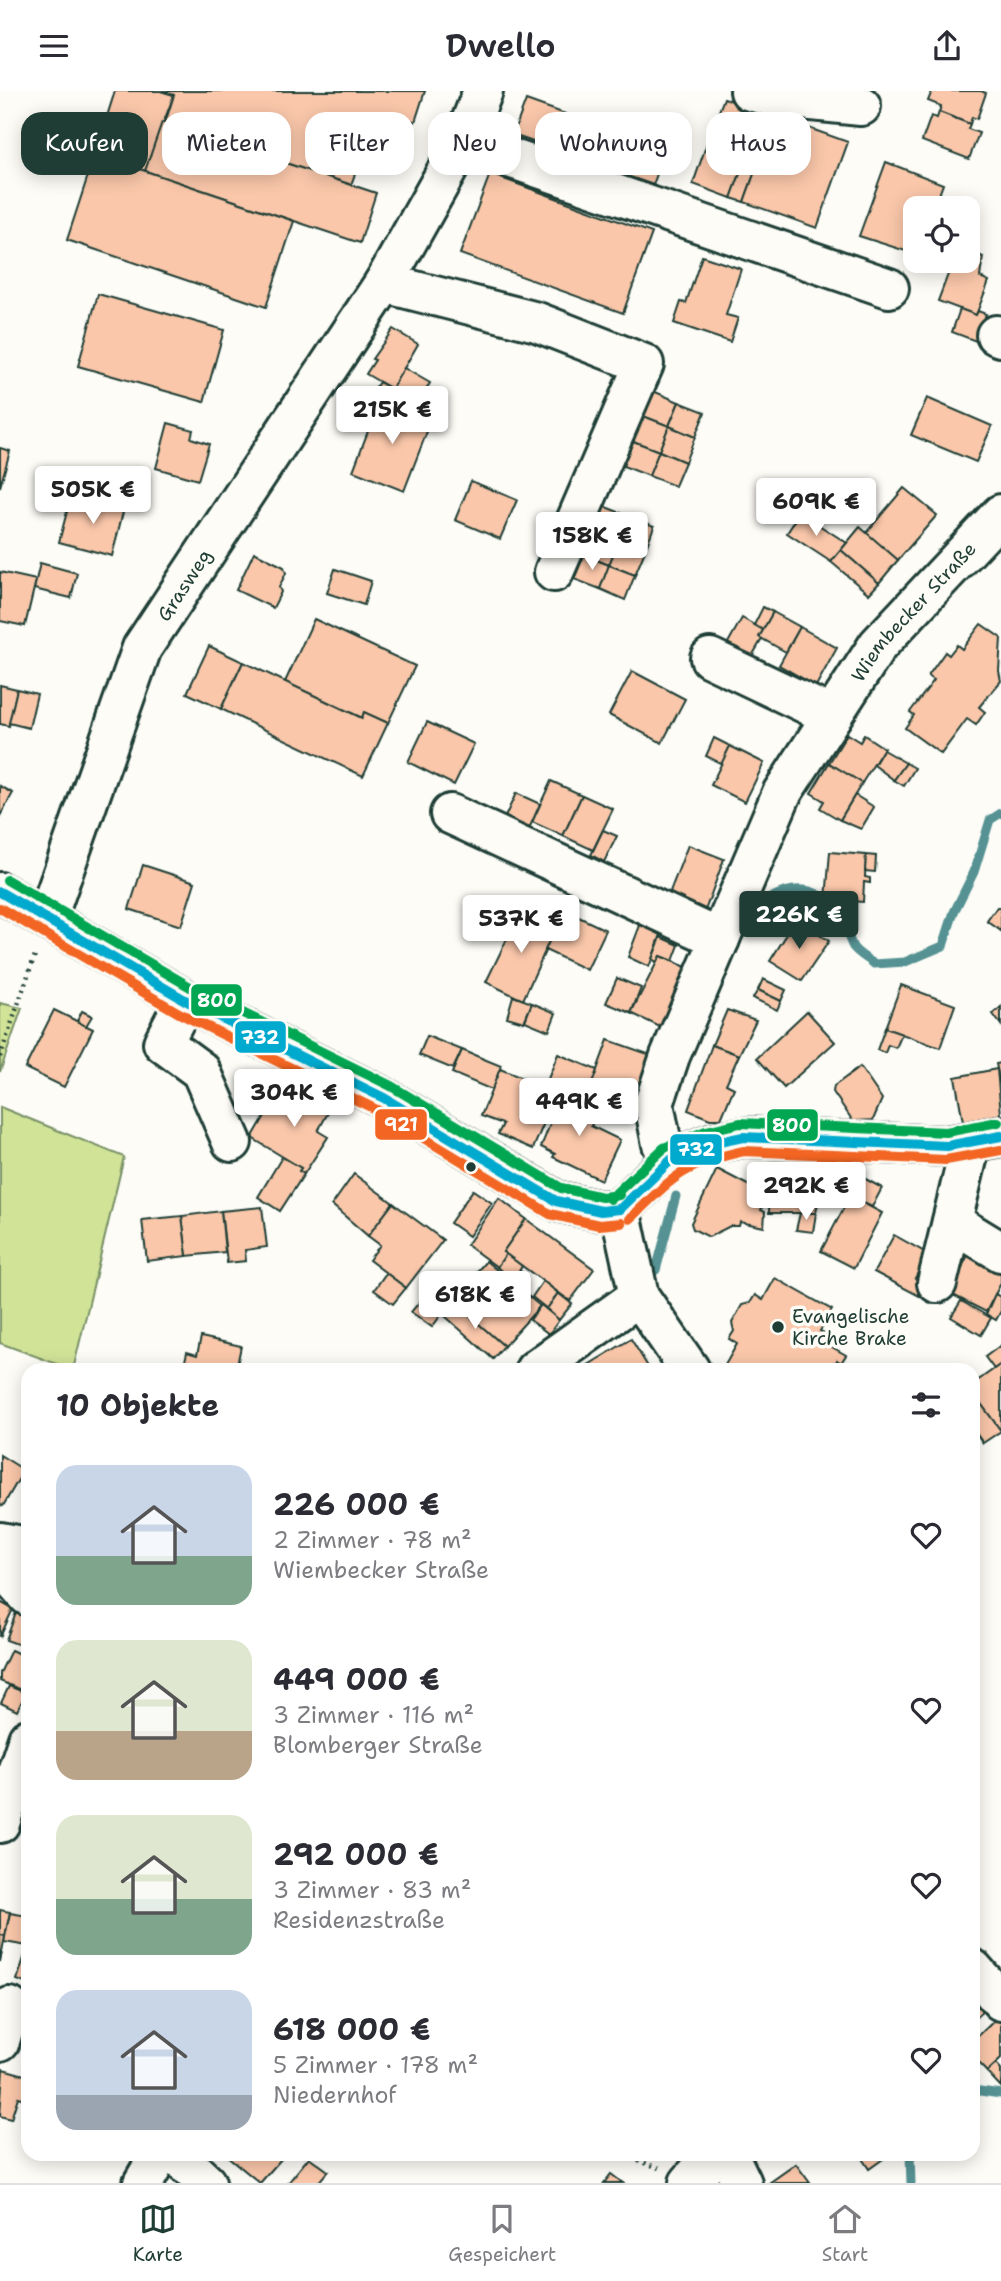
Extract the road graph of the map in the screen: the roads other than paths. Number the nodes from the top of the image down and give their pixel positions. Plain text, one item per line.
1 (483, 91) edge
2 (750, 91) edge
3 (861, 106) dead end
4 (475, 112) edge
5 (521, 162) edge
6 (445, 175) edge
7 (384, 283) junction
8 (889, 288) dead end
9 (1001, 514) edge
10 (554, 572) dead end
11 (710, 658) dead end
12 (832, 716) junction
13 (450, 814) dead end
14 (0, 892) edge
15 (47, 918) junction
16 (720, 939) junction
17 (186, 1000) junction
18 (986, 1140) edge
19 (232, 1142) dead end
20 (671, 1160) junction
21 (620, 1209) junction
22 (951, 1222) junction
23 (1001, 1252) edge
24 (937, 1283) dead end
25 (639, 1296) junction
26 (545, 1363) edge
27 (685, 1363) edge
28 (0, 1542) edge
29 (21, 1546) edge
30 (0, 1565) edge
31 (21, 1588) edge
32 (21, 1760) edge
33 (0, 1823) edge
34 (980, 1977) edge
35 (1001, 2001) edge
36 (156, 2161) edge
37 (182, 2161) edge
38 (709, 2161) edge
39 (731, 2161) edge
40 (143, 2183) edge
41 (206, 2183) edge
42 (689, 2183) edge
43 (742, 2183) edge

1 - 4 street, Grasweg
2 - 3 street
5 - 8 street
6 - 7 street, Grasweg
7 - 10 street
7 - 15 street, Grasweg
9 - 12 street, Wiembecker Straße
11 - 12 street
12 - 16 street, Wiembecker Straße
13 - 16 street
14 - 15 street
15 - 17 street
16 - 20 street, Wiembecker Straße
17 - 19 street
17 - 21 street
18 - 20 street
18 - 22 street
20 - 21 street
21 - 25 street
22 - 23 street
22 - 24 street
25 - 26 street
25 - 27 street
28 - 29 street
30 - 31 street
32 - 33 street
34 - 35 street
36 - 40 street
37 - 41 street
38 - 42 street
39 - 43 street

